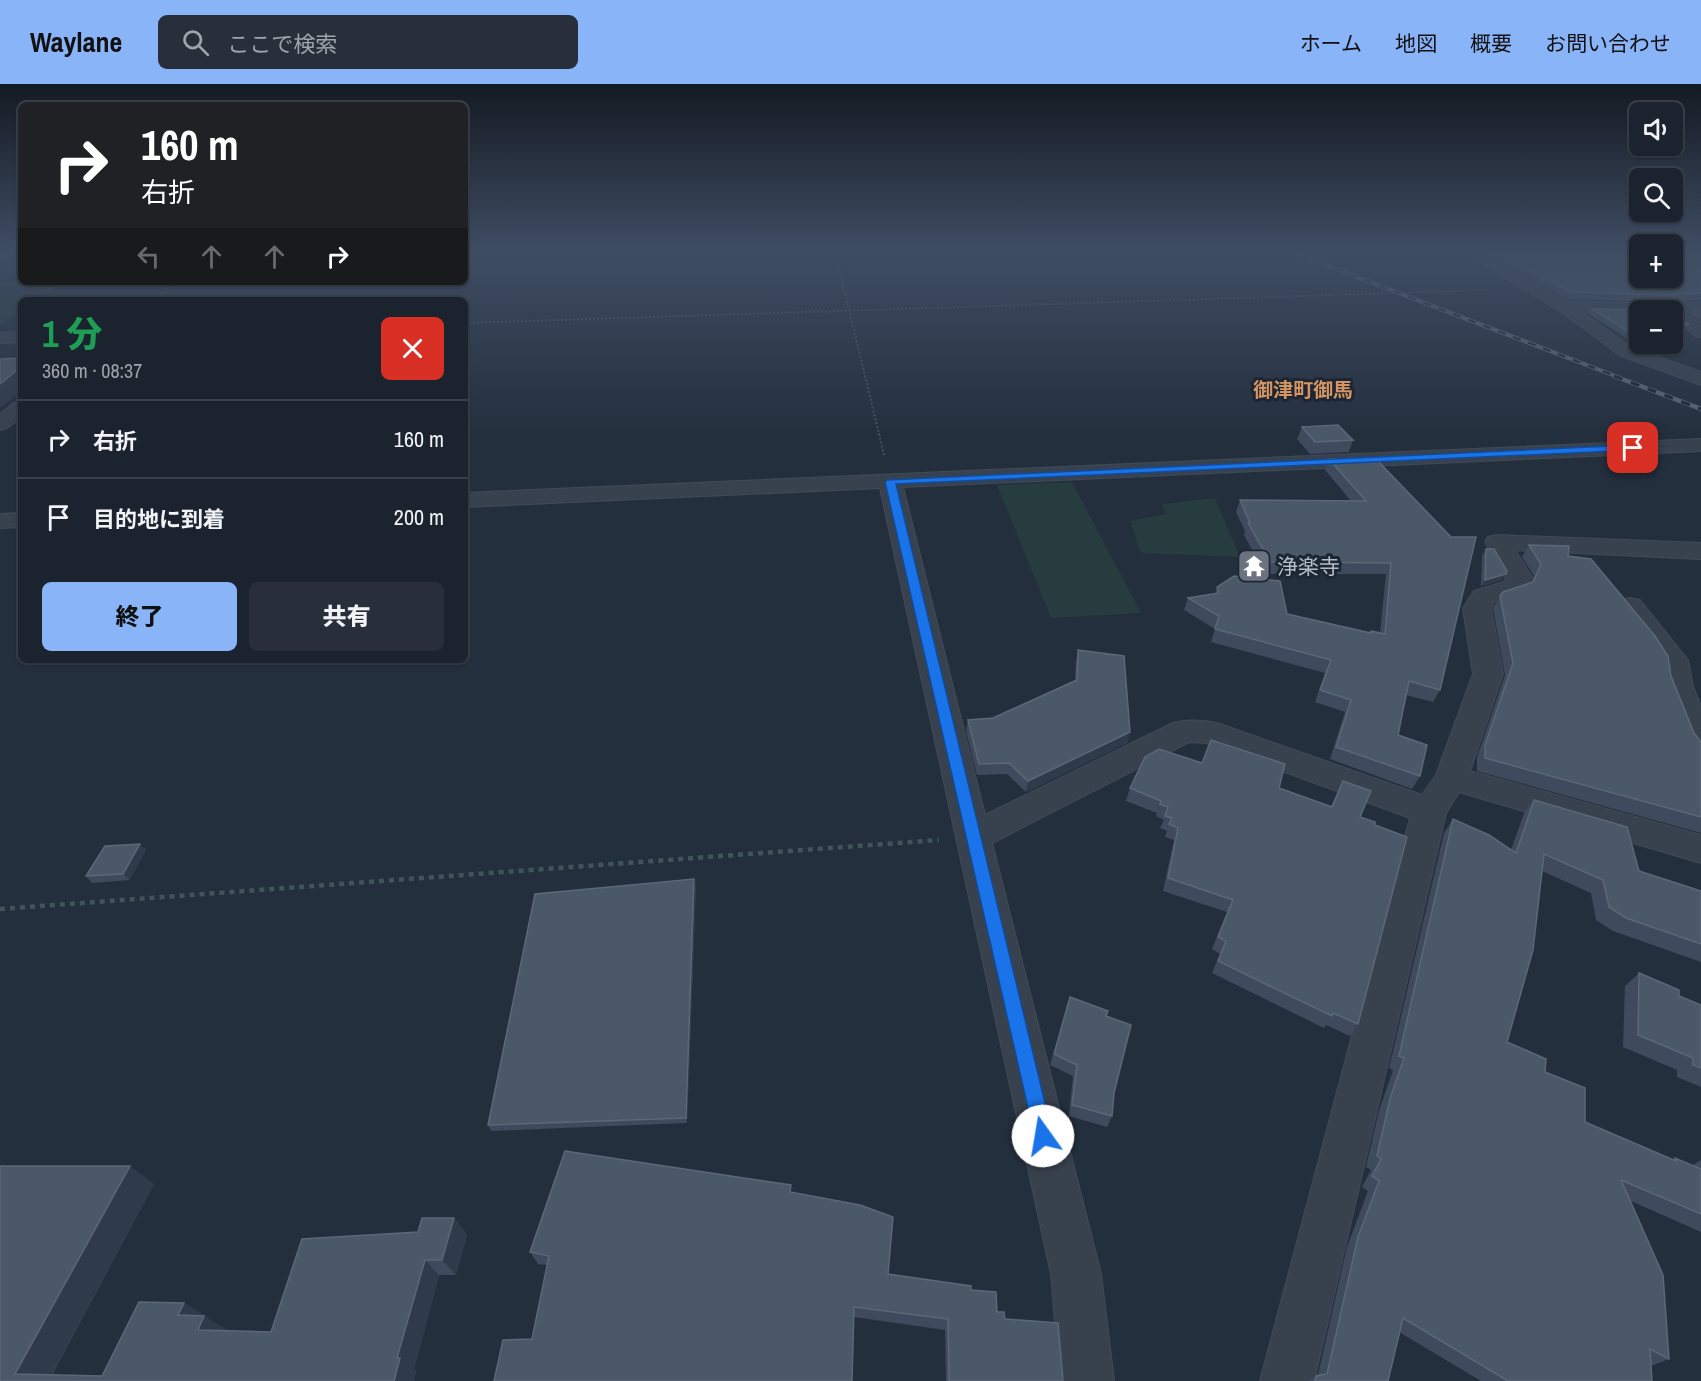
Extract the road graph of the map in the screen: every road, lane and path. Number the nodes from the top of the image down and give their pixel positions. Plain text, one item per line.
1 (848, 311) edge
2 (831, 312) edge
3 (1571, 312) edge
4 (1683, 319) edge
5 (468, 323) edge
6 (1701, 332) edge
7 (18, 337) edge
8 (0, 338) edge
9 (1701, 379) edge
10 (18, 409) edge
11 (0, 423) edge
12 (1701, 445) edge
13 (890, 482) junction
14 (468, 500) edge
15 (0, 520) edge
16 (18, 520) edge
17 (1701, 551) edge
18 (1599, 569) junction
19 (1701, 744) edge
20 (1451, 778) junction
21 (1429, 811) junction
22 (972, 837) junction
23 (1701, 849) edge
24 (0, 909) edge
25 (1087, 1381) edge
26 (1287, 1381) edge

1 - 13 path
2 - 5 path
3 - 9 street
4 - 6 street
7 - 8 street
10 - 11 street
12 - 13 street
13 - 14 street
13 - 22 street
15 - 16 street
17 - 18 street
18 - 19 street
18 - 20 street
20 - 21 street
20 - 23 street
21 - 22 street
21 - 26 street
22 - 24 path
22 - 25 street

